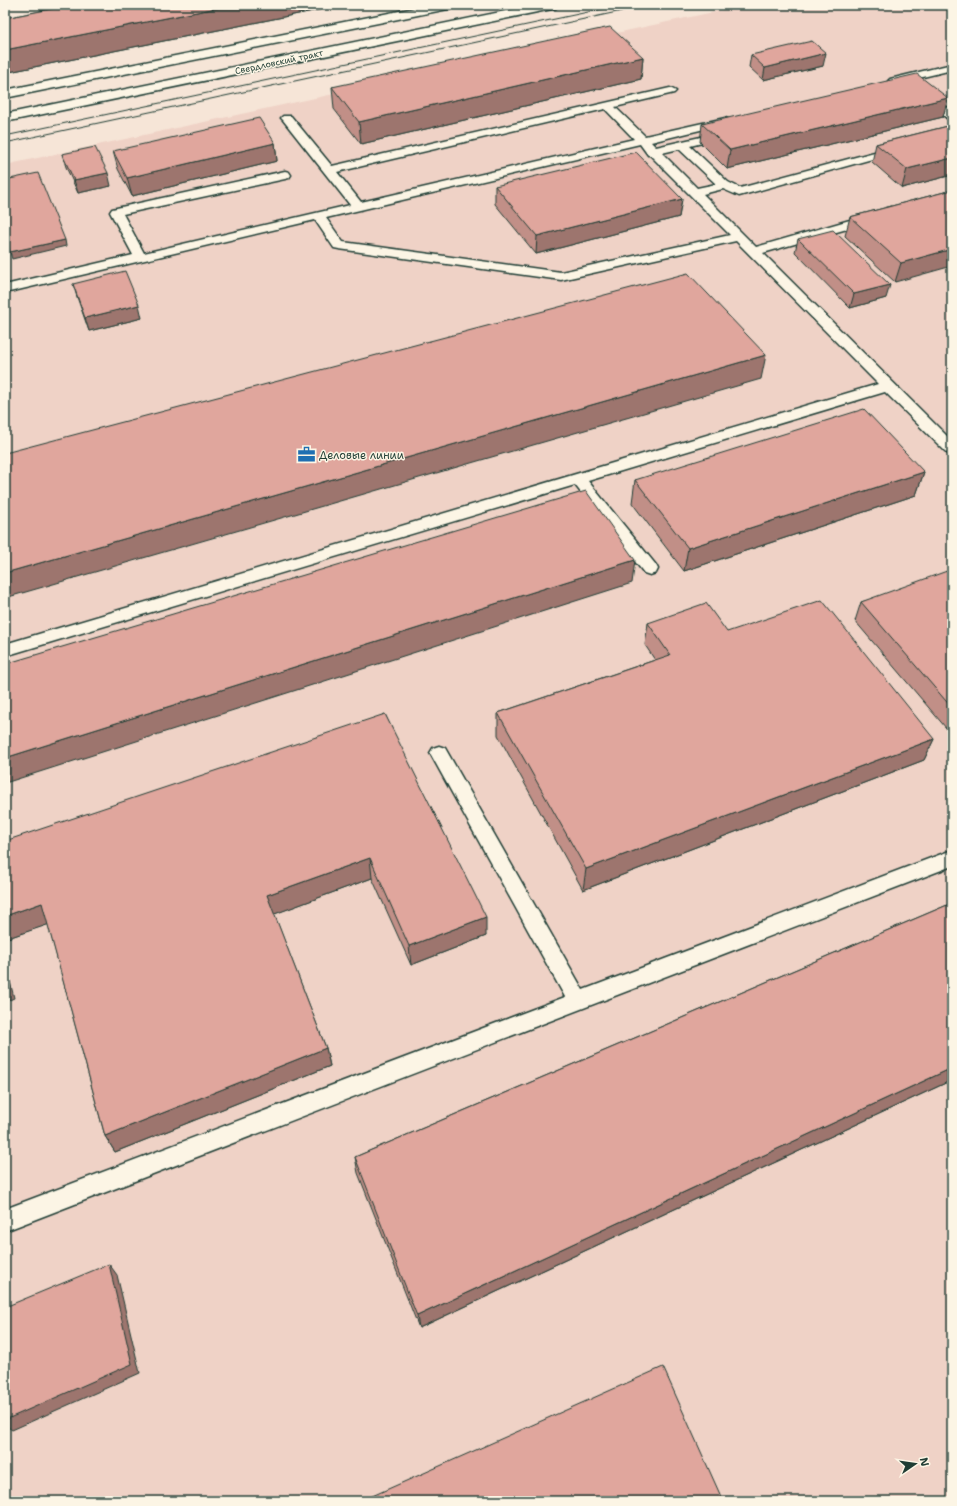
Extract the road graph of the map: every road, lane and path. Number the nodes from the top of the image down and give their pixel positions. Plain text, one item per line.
1 (448, 5) edge
2 (552, 5) edge
3 (952, 67) edge
4 (882, 84) edge
5 (670, 91) dead end
6 (891, 93) edge
7 (5, 94) edge
8 (608, 106) junction
9 (952, 117) edge
10 (5, 118) edge
11 (287, 118) dead end
12 (735, 119) edge
13 (736, 131) edge
14 (642, 141) junction
15 (682, 145) junction
16 (906, 146) edge
17 (652, 152) junction
18 (330, 170) junction
19 (285, 175) dead end
20 (724, 185) junction
21 (694, 193) junction
22 (358, 206) junction
23 (318, 215) junction
24 (883, 215) edge
25 (738, 237) junction
26 (753, 252) junction
27 (140, 257) junction
28 (5, 289) edge
29 (888, 386) junction
30 (952, 450) edge
31 (578, 479) junction
32 (650, 569) dead end
33 (5, 650) edge
34 (439, 753) dead end
35 (952, 858) edge
36 (578, 1001) junction
37 (5, 1220) edge

1 - 7 main road
2 - 10 main road, Свердловский тракт
3 - 4 lane
5 - 8 lane
6 - 9 lane
8 - 14 lane
8 - 18 lane
11 - 18 lane
12 - 14 lane
13 - 15 lane
14 - 17 lane
14 - 22 lane
15 - 17 lane
15 - 20 lane
16 - 20 lane
17 - 21 lane
18 - 22 lane
19 - 27 lane
20 - 21 lane
21 - 25 lane
22 - 23 lane
23 - 25 lane
23 - 27 lane
24 - 26 lane
25 - 26 lane
26 - 29 lane
27 - 28 lane
29 - 30 lane
29 - 31 lane
31 - 32 lane
31 - 33 lane
34 - 36 lane
35 - 36 lane
36 - 37 lane

